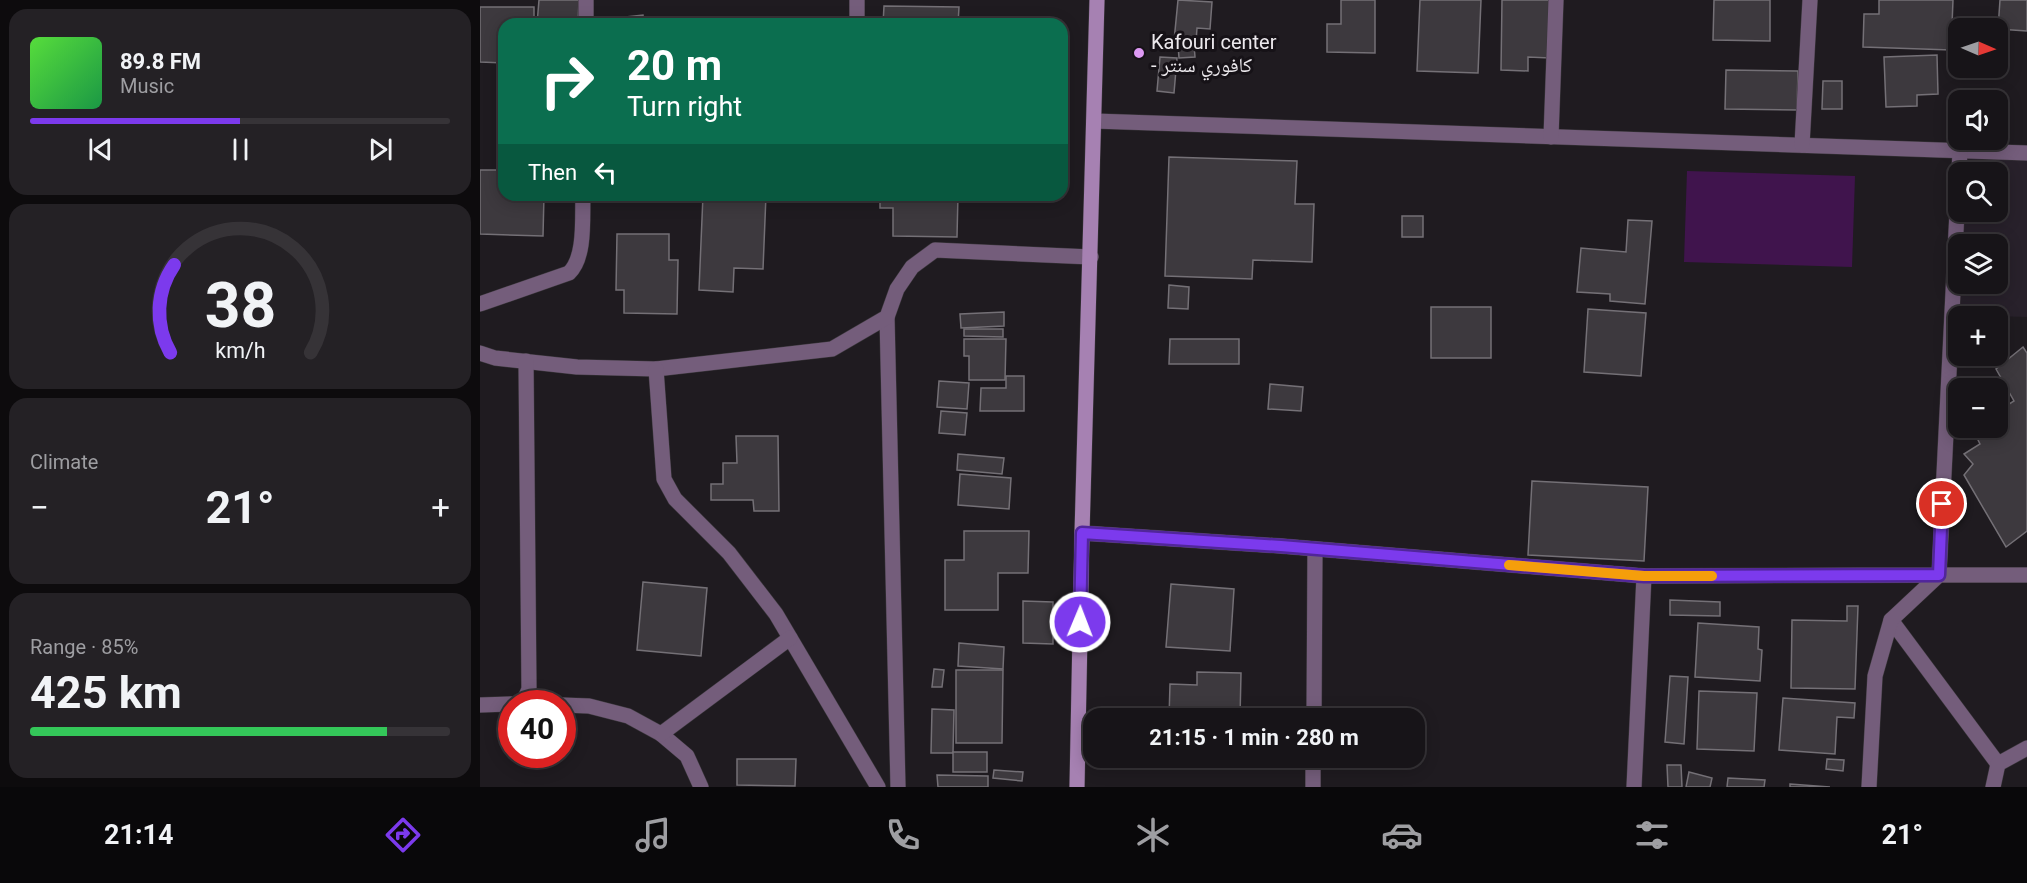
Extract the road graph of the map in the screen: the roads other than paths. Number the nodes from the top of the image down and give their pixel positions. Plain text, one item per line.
1 (586, 0) edge
2 (857, 0) edge
3 (1097, 0) edge
4 (1556, 0) edge
5 (1810, 0) edge
6 (586, 18) edge
7 (857, 18) edge
8 (1094, 121) junction
9 (1551, 137) junction
10 (1802, 146) junction
11 (1960, 151) junction
12 (2027, 153) edge
13 (583, 201) edge
14 (1091, 257) junction
15 (480, 304) edge
16 (887, 317) junction
17 (480, 352) edge
18 (526, 362) junction
19 (656, 369) junction
20 (1082, 533) junction
21 (1315, 549) junction
22 (1939, 575) junction
23 (2027, 575) edge
24 (1644, 576) junction
25 (1891, 620) junction
26 (790, 638) junction
27 (529, 690) edge
28 (498, 704) edge
29 (480, 705) edge
30 (576, 706) edge
31 (1314, 708) edge
32 (661, 734) junction
33 (2027, 748) edge
34 (1998, 764) junction
35 (1313, 768) edge
36 (700, 787) edge
37 (878, 787) edge
38 (898, 787) edge
39 (1077, 787) edge
40 (1313, 787) edge
41 (1634, 787) edge
42 (1869, 787) edge
43 (1992, 787) edge

1 - 6 street
2 - 7 street
3 - 8 street
4 - 9 street
5 - 10 street
8 - 9 street
8 - 14 street
9 - 10 street
10 - 11 street
11 - 12 street
11 - 22 street
13 - 15 street
14 - 16 street
14 - 20 street
16 - 19 street
16 - 38 street
17 - 18 street
18 - 19 street
18 - 27 street
19 - 26 street
20 - 21 street
20 - 39 street
21 - 24 street
21 - 31 street
22 - 23 street
22 - 24 street
22 - 25 street
24 - 41 street
25 - 34 street
25 - 42 street
26 - 32 street
26 - 37 street
28 - 29 street
30 - 32 street
32 - 36 street
33 - 34 street
34 - 43 street
35 - 40 street

